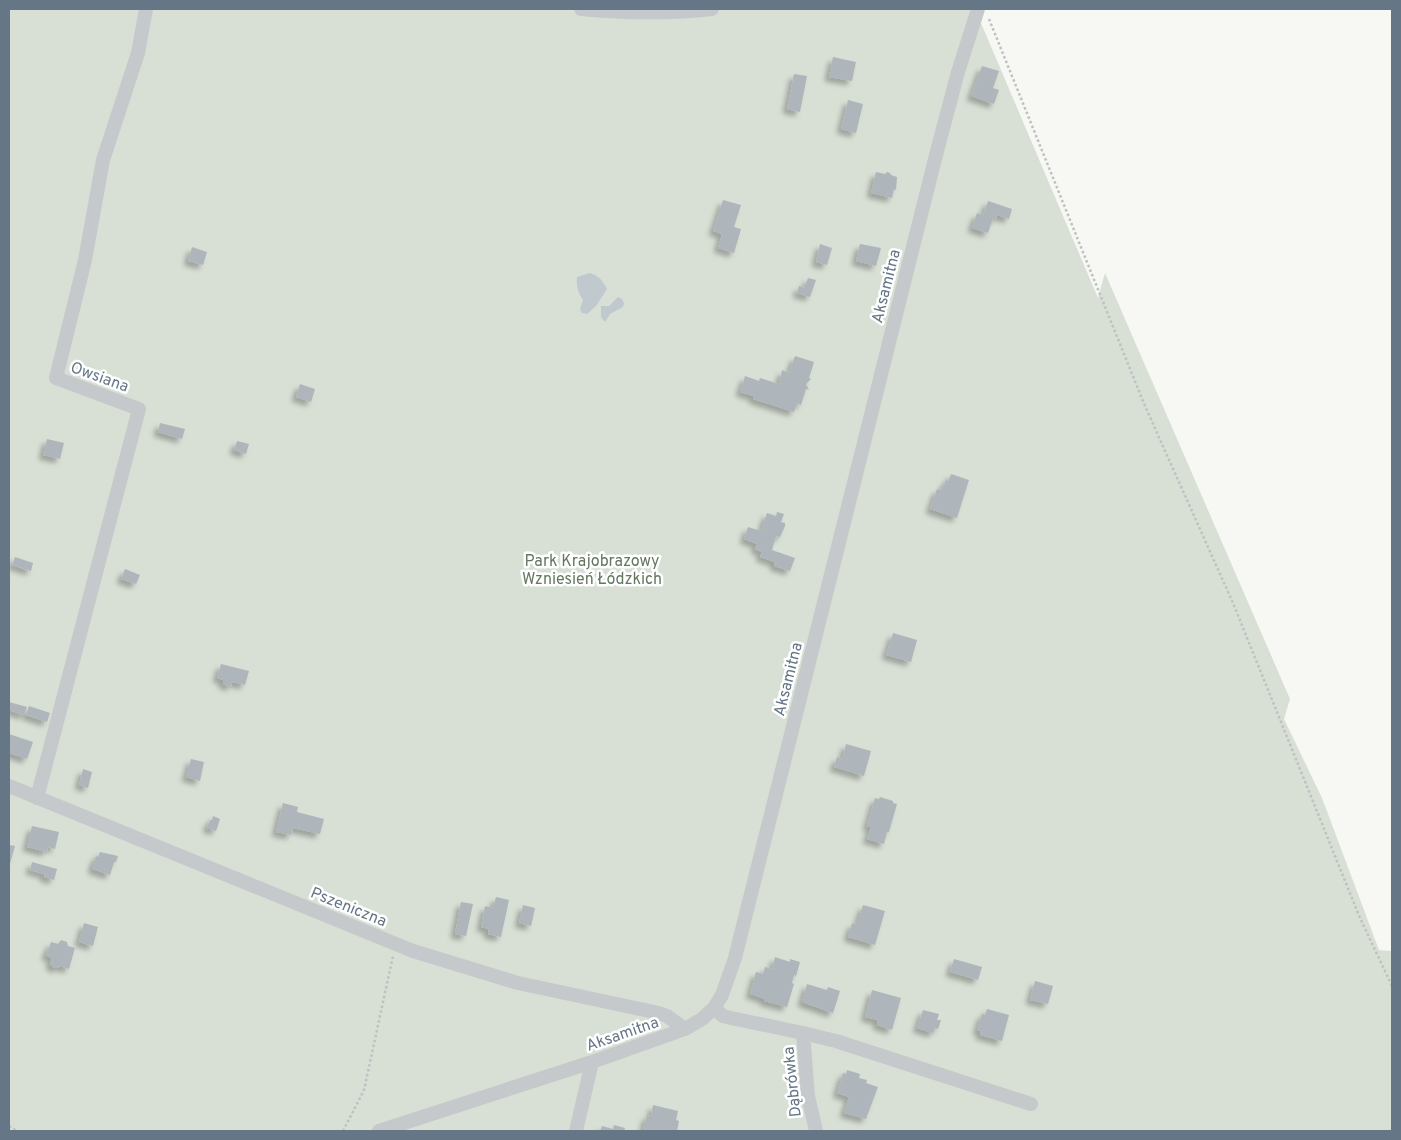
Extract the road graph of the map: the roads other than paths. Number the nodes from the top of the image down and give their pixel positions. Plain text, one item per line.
1 (146, 9) edge
2 (581, 9) edge
3 (712, 9) edge
4 (983, 13) edge
5 (9, 786) edge
6 (38, 798) junction
7 (714, 1008) junction
8 (685, 1029) junction
9 (803, 1033) junction
10 (592, 1062) junction
11 (1031, 1104) dead end
12 (379, 1131) edge
13 (576, 1131) edge
14 (816, 1131) edge

1 - 6 street, Owsiana
2 - 3 street
4 - 7 street, Aksamitna
5 - 6 street, Pszeniczna
6 - 8 street, Pszeniczna
7 - 8 street, Aksamitna
7 - 9 street, Dąbrówka
8 - 10 street, Aksamitna
9 - 11 street
9 - 14 street, Dąbrówka
10 - 12 street, Aksamitna
10 - 13 street

